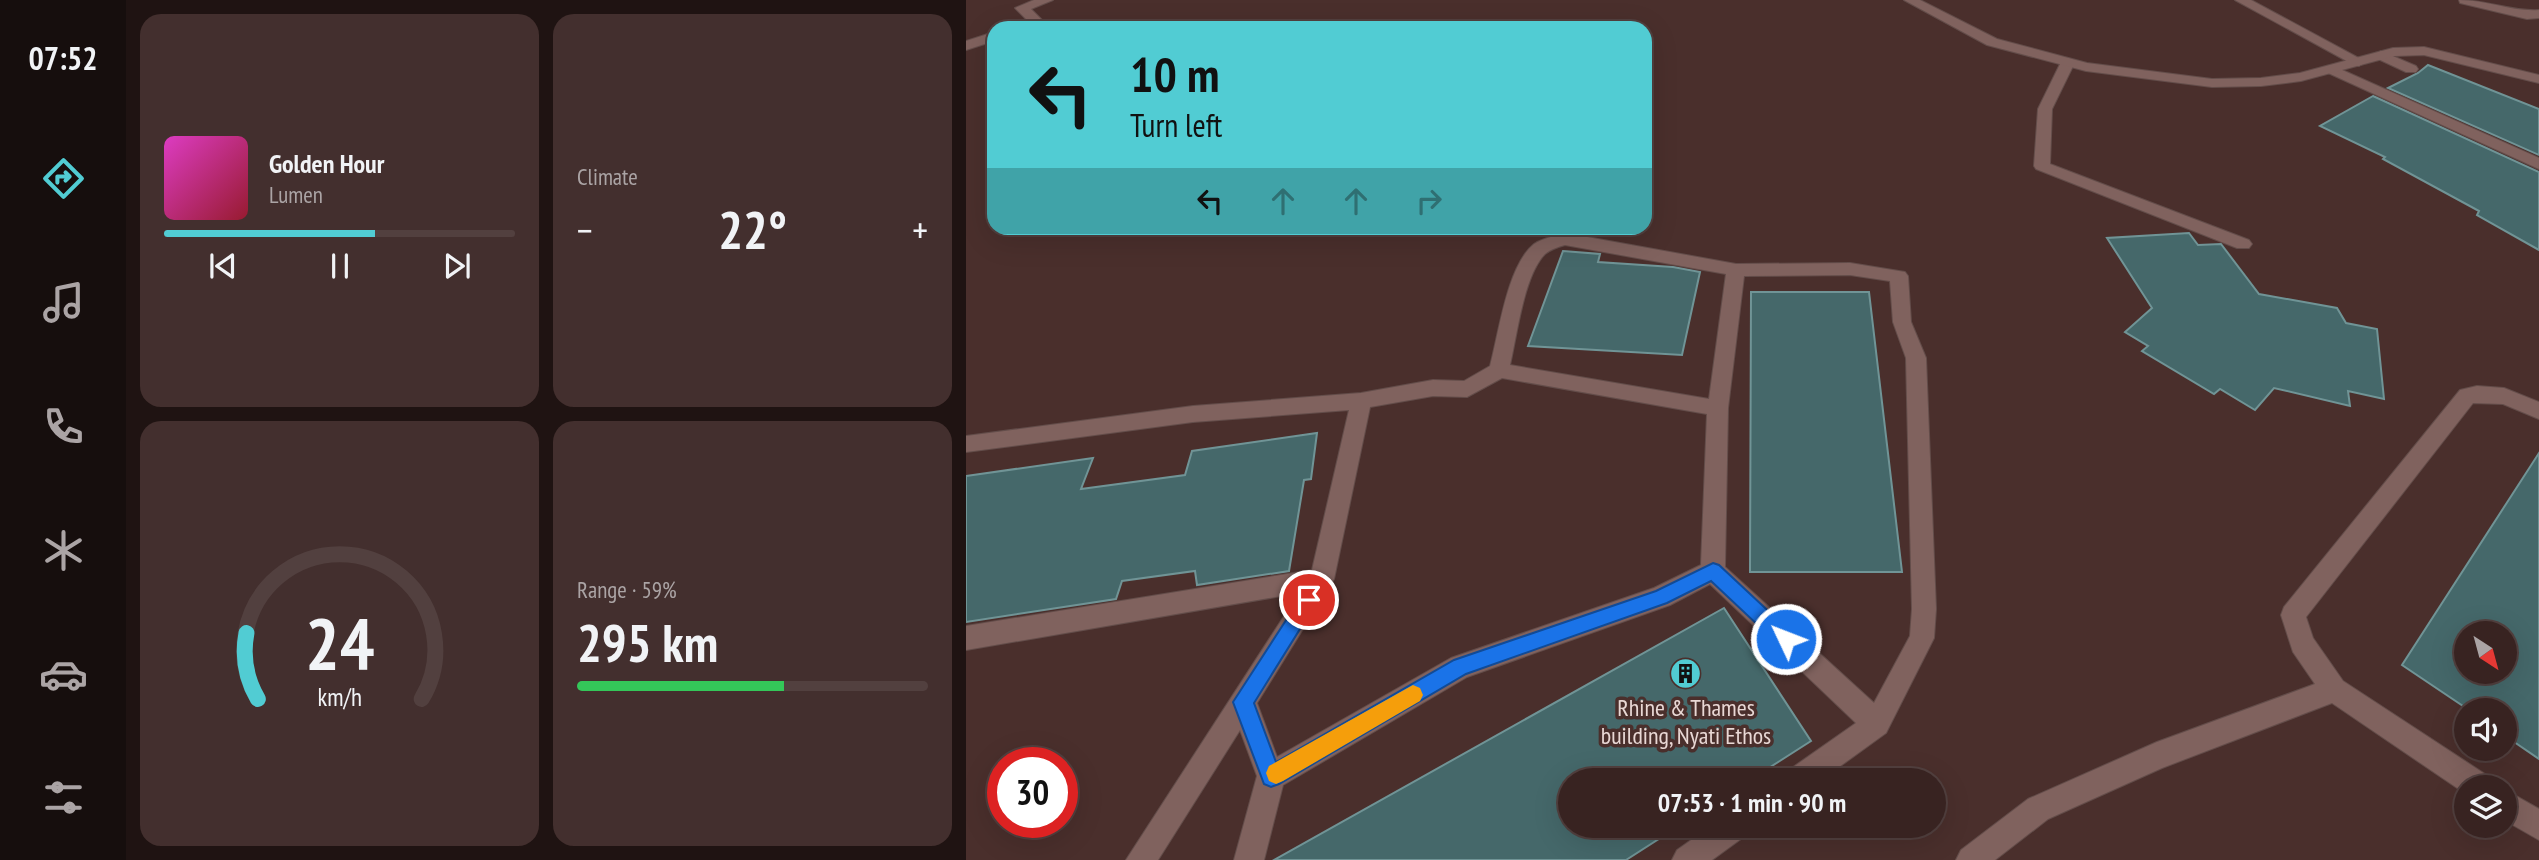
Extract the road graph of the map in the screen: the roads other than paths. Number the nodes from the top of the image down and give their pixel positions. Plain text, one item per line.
1 (1047, 0) edge
2 (1910, 0) edge
3 (2241, 0) edge
4 (2465, 0) edge
5 (2539, 15) edge
6 (1032, 21) edge
7 (987, 39) edge
8 (966, 47) edge
9 (2381, 55) junction
10 (2068, 62) junction
11 (2359, 62) junction
12 (2331, 69) junction
13 (2411, 69) dead end
14 (2538, 78) edge
15 (2539, 164) edge
16 (2243, 244) dead end
17 (1736, 270) junction
18 (1499, 370) junction
19 (1361, 401) junction
20 (1718, 408) junction
21 (2539, 411) edge
22 (966, 444) edge
23 (1713, 571) junction
24 (1322, 579) junction
25 (966, 638) edge
26 (2334, 690) junction
27 (1243, 702) junction
28 (1877, 724) junction
29 (1816, 768) edge
30 (2462, 775) edge
31 (1271, 776) junction
32 (2517, 812) edge
33 (2539, 826) edge
34 (1718, 838) edge
35 (1141, 860) edge
36 (1249, 860) edge
37 (1687, 860) edge
38 (1971, 860) edge

1 - 6 street
2 - 10 street
3 - 11 street
4 - 5 street
7 - 8 street
9 - 11 street
9 - 13 street
9 - 14 street
10 - 12 street
10 - 16 street
11 - 12 street
12 - 15 street
17 - 18 street
17 - 20 street
17 - 28 street
18 - 19 street
18 - 20 street
19 - 22 street
19 - 24 street
20 - 23 street
21 - 26 street
23 - 28 street
23 - 31 street
24 - 25 street
24 - 27 street
26 - 30 street
26 - 38 street
27 - 31 street
27 - 35 street
28 - 29 street
31 - 36 street
32 - 33 street
34 - 37 street

